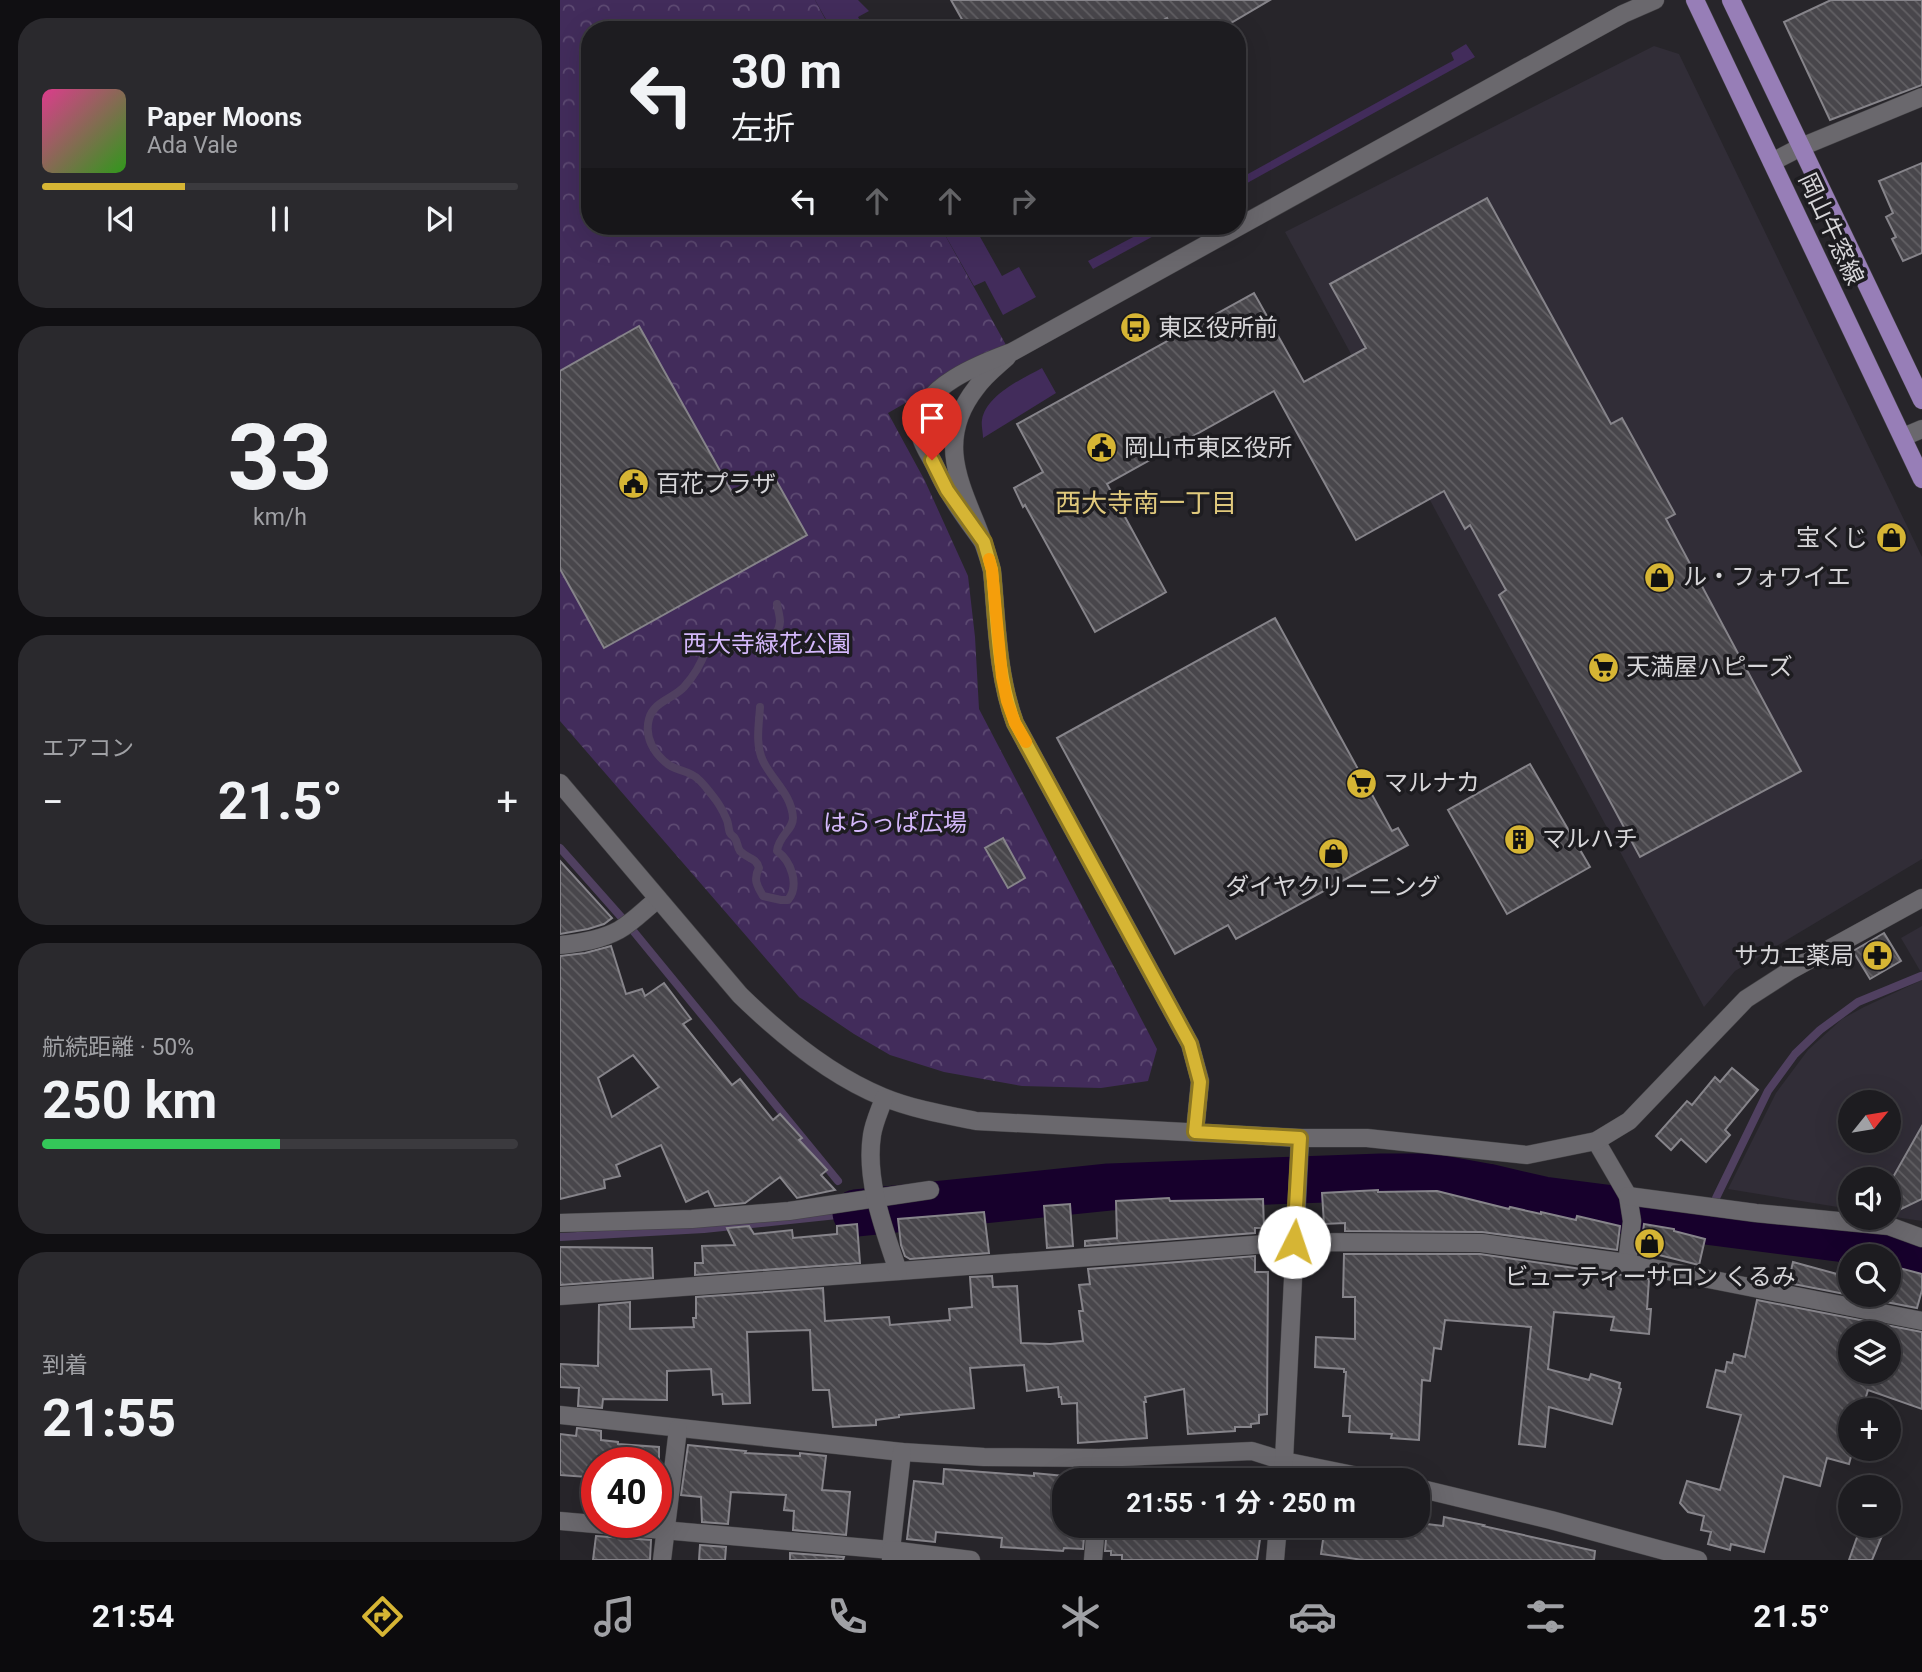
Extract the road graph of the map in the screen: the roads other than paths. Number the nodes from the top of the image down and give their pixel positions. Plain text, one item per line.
1 (1655, 0) edge
2 (1731, 0) edge
3 (1700, 2) edge
4 (1922, 97) edge
5 (1801, 147) junction
6 (1772, 162) junction
7 (1246, 223) edge
8 (1224, 235) edge
9 (1012, 352) junction
10 (977, 385) junction
11 (928, 399) junction
12 (1922, 400) edge
13 (1922, 429) edge
14 (1903, 437) junction
15 (1922, 479) edge
16 (984, 542) junction
17 (560, 783) edge
18 (1922, 898) edge
19 (658, 899) junction
20 (560, 945) edge
21 (884, 1098) junction
22 (1195, 1132) junction
23 (1300, 1138) junction
24 (1597, 1141) junction
25 (930, 1190) dead end
26 (877, 1200) junction
27 (1630, 1206) junction
28 (560, 1223) edge
29 (1922, 1238) edge
30 (1294, 1242) junction
31 (1627, 1263) junction
32 (898, 1271) junction
33 (560, 1296) edge
34 (1922, 1321) edge
35 (560, 1415) edge
36 (678, 1429) junction
37 (902, 1452) junction
38 (1101, 1458) junction
39 (1284, 1461) junction
40 (1100, 1468) edge
41 (1284, 1468) edge
42 (1319, 1468) edge
43 (672, 1476) edge
44 (1430, 1491) edge
45 (560, 1521) edge
46 (581, 1523) edge
47 (672, 1531) edge
48 (664, 1538) edge
49 (1095, 1538) edge
50 (1277, 1538) edge
51 (891, 1555) edge
52 (662, 1560) edge
53 (971, 1560) edge
54 (1093, 1560) edge
55 (1275, 1560) edge
56 (1698, 1560) edge

1 - 7 street
2 - 5 main road, 岡山牛窓線
3 - 6 main road, 岡山牛窓線
4 - 5 street
5 - 6 street
5 - 12 main road, 岡山牛窓線
6 - 14 main road, 岡山牛窓線
8 - 9 street
9 - 10 street
9 - 11 street
10 - 11 street
10 - 16 street
11 - 16 street
13 - 14 street
14 - 15 main road, 岡山牛窓線
16 - 22 street
17 - 19 street
18 - 24 street
19 - 20 street
19 - 21 street
21 - 22 street
21 - 26 street
22 - 23 street
23 - 24 street
23 - 30 street
24 - 27 street
25 - 26 street
26 - 28 street
26 - 32 street
27 - 29 street
27 - 31 street
30 - 31 street
30 - 32 street
30 - 39 street
31 - 34 street
32 - 33 street
35 - 36 street
36 - 37 street
36 - 43 street
37 - 38 street
37 - 51 street
38 - 39 street
38 - 40 street
39 - 41 street
39 - 42 street
44 - 56 street
45 - 46 street
47 - 51 street
48 - 52 street
49 - 54 street
50 - 55 street
51 - 53 street

